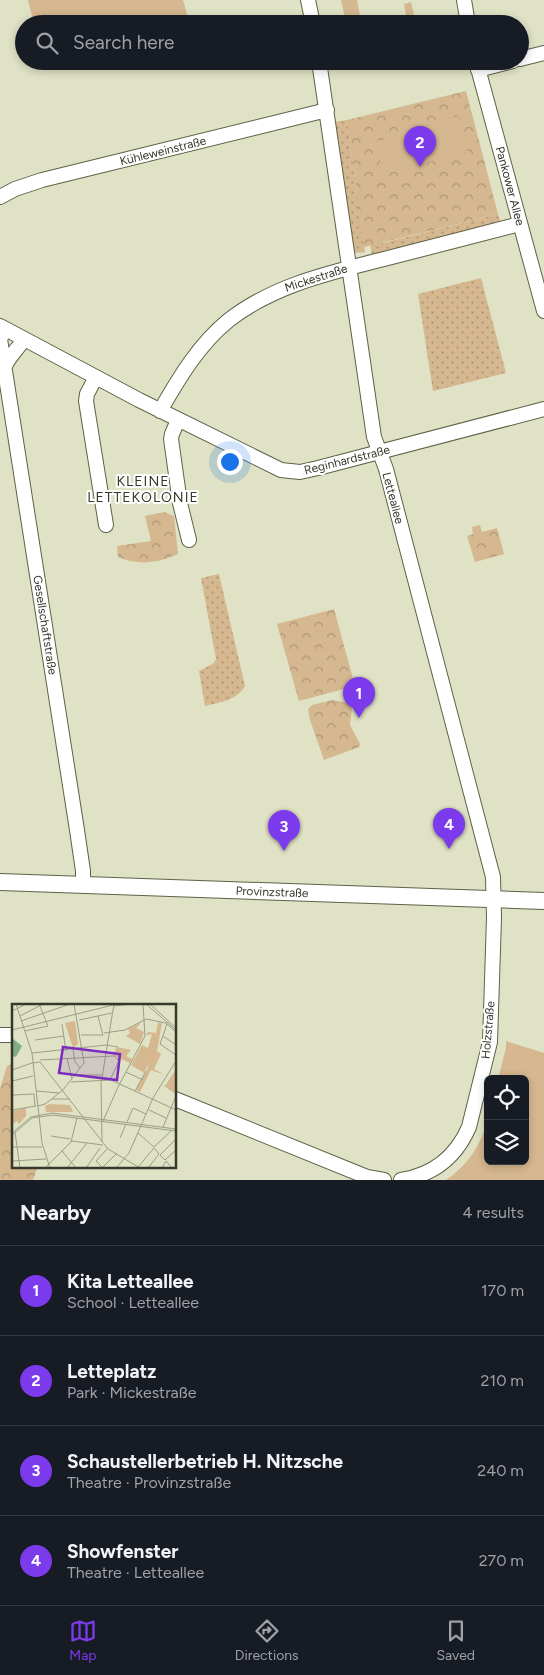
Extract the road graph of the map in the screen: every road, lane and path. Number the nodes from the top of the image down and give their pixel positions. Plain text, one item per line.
1 (308, 0) edge
2 (464, 0) edge
3 (310, 15) edge
4 (466, 15) edge
5 (544, 53) edge
6 (529, 57) edge
7 (320, 70) edge
8 (478, 70) edge
9 (327, 110) junction
10 (0, 197) edge
11 (520, 224) junction
12 (350, 268) junction
13 (544, 311) edge
14 (3, 328) edge
15 (24, 339) junction
16 (5, 366) junction
17 (96, 377) junction
18 (544, 409) edge
19 (160, 411) junction
20 (178, 420) junction
21 (380, 451) junction
22 (106, 525) dead end
23 (189, 540) dead end
24 (0, 882) edge
25 (83, 885) junction
26 (494, 900) junction
27 (544, 901) edge
28 (176, 1099) edge
29 (384, 1180) edge
30 (401, 1180) edge

1 - 3 street
2 - 4 street
5 - 6 street
7 - 9 street, Letteallee
8 - 11 street, Pankower Allee
9 - 10 street, Kühleweinstraße
9 - 12 street, Letteallee
11 - 12 street, Mickestraße
11 - 13 street, Pankower Allee
12 - 19 street, Mickestraße
12 - 21 street, Letteallee
14 - 15 street, Reginhardstraße
14 - 16 street, Gesellschaftstraße
15 - 16 street
15 - 17 street, Reginhardstraße
16 - 25 street, Gesellschaftstraße
17 - 19 street, Reginhardstraße
17 - 22 street
18 - 21 street, Reginhardstraße
19 - 20 street, Reginhardstraße
20 - 21 street, Reginhardstraße
20 - 23 street
21 - 26 street, Letteallee
24 - 25 main road, Provinzstraße
25 - 26 main road, Provinzstraße
26 - 27 main road, Provinzstraße
26 - 30 street, Holzstraße
28 - 29 street

